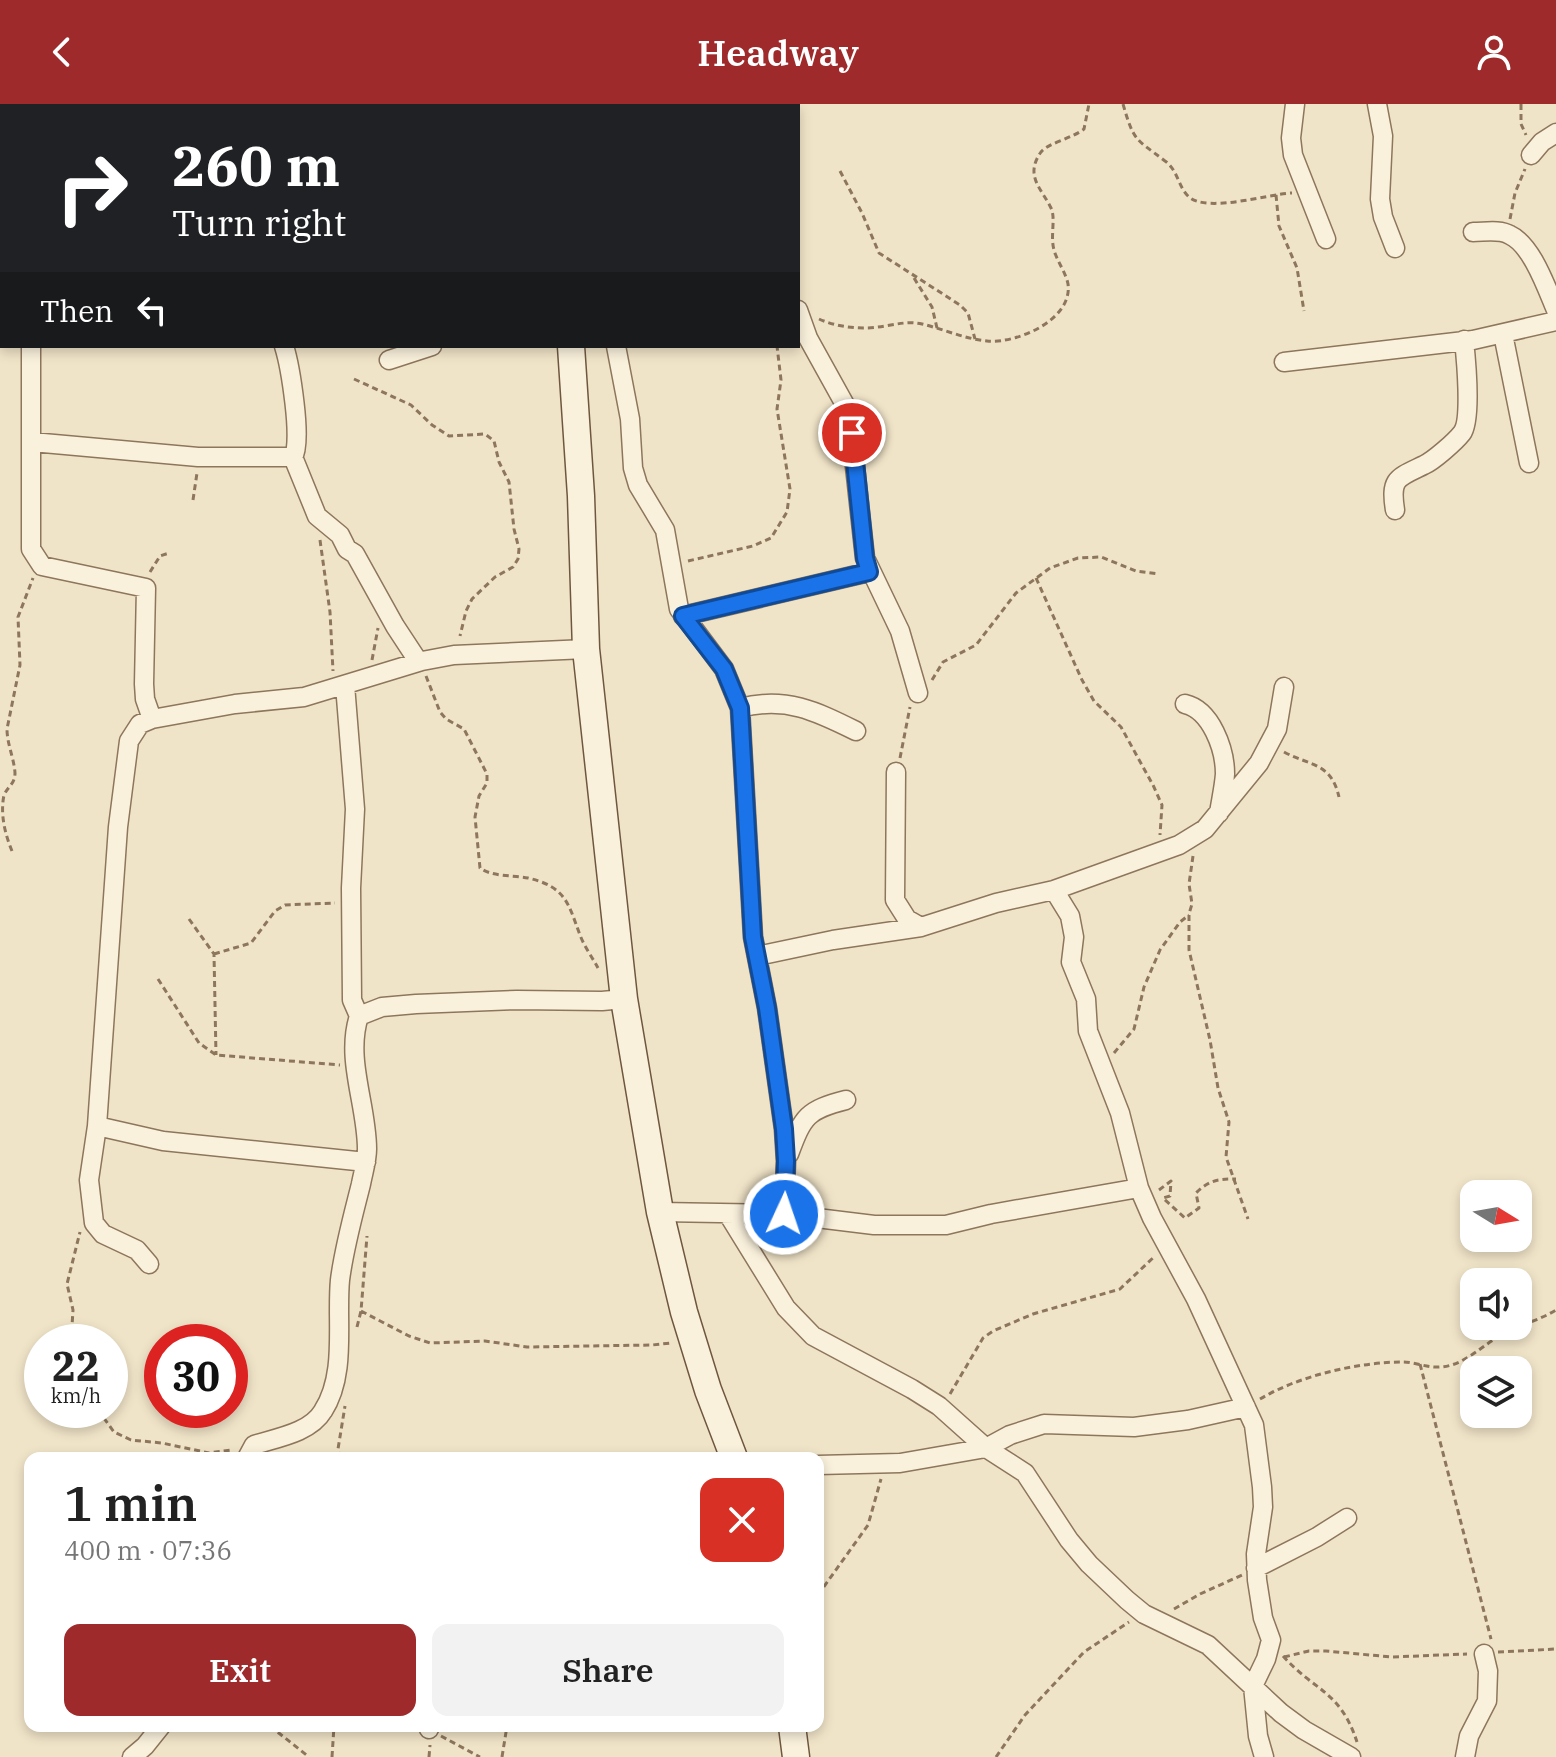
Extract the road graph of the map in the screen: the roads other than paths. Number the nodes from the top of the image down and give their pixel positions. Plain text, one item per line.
1 (1295, 104) edge
2 (1377, 104) edge
3 (1473, 232) dead end
4 (1326, 239) dead end
5 (1395, 248) dead end
6 (1556, 310) edge
7 (805, 312) edge
8 (1556, 321) edge
9 (1503, 334) junction
10 (1464, 340) junction
11 (31, 348) edge
12 (285, 348) edge
13 (426, 348) edge
14 (571, 348) edge
15 (616, 348) edge
16 (389, 360) dead end
17 (1284, 362) dead end
18 (32, 442) junction
19 (293, 457) junction
20 (1529, 463) dead end
21 (1395, 510) dead end
22 (869, 572) junction
23 (683, 616) junction
24 (586, 649) junction
25 (420, 661) junction
26 (340, 687) junction
27 (1284, 687) dead end
28 (918, 693) road end
29 (1185, 704) dead end
30 (740, 708) junction
31 (152, 719) junction
32 (856, 731) dead end
33 (896, 772) road end
34 (1219, 813) junction
35 (1054, 890) junction
36 (921, 927) junction
37 (757, 956) junction
38 (618, 999) junction
39 (359, 1016) junction
40 (846, 1100) dead end
41 (97, 1126) junction
42 (786, 1161) junction
43 (366, 1162) junction
44 (1142, 1194) junction
45 (660, 1212) junction
46 (728, 1214) junction
47 (784, 1214) junction
48 (149, 1264) dead end
49 (1246, 1407) junction
50 (986, 1448) junction
51 (250, 1452) edge
52 (732, 1452) edge
53 (824, 1465) edge
54 (1347, 1518) dead end
55 (1256, 1568) junction
56 (1484, 1654) road end
57 (1253, 1686) junction
58 (156, 1732) edge
59 (793, 1732) edge
60 (1356, 1755) edge
61 (132, 1757) edge
62 (796, 1757) edge
63 (1264, 1757) edge
64 (1465, 1757) edge

1 - 4 street
2 - 5 street
3 - 6 street
7 - 22 street
8 - 9 street
9 - 10 street
9 - 20 street
10 - 17 street
10 - 21 street
11 - 18 street
12 - 19 street
13 - 16 street
14 - 24 street
15 - 23 street
18 - 19 street
18 - 31 street
19 - 25 street
22 - 23 street
22 - 28 street
23 - 30 street
24 - 25 street
24 - 38 street
25 - 26 street
26 - 31 street
26 - 39 street
27 - 34 street
29 - 34 street
30 - 32 street
30 - 37 street
31 - 41 street
33 - 36 street
34 - 35 street
35 - 36 street
35 - 44 street
36 - 37 street
37 - 42 street
38 - 39 street
38 - 45 street
39 - 43 street
40 - 42 street
41 - 43 street
41 - 48 street
42 - 47 street
43 - 51 street
44 - 47 street
44 - 49 street
45 - 46 street
45 - 52 street
46 - 47 street
46 - 50 street
49 - 50 street
49 - 55 street
50 - 53 street
50 - 57 street
54 - 55 street
55 - 57 street
56 - 64 street
57 - 60 street
57 - 63 street
58 - 61 street
59 - 62 street

